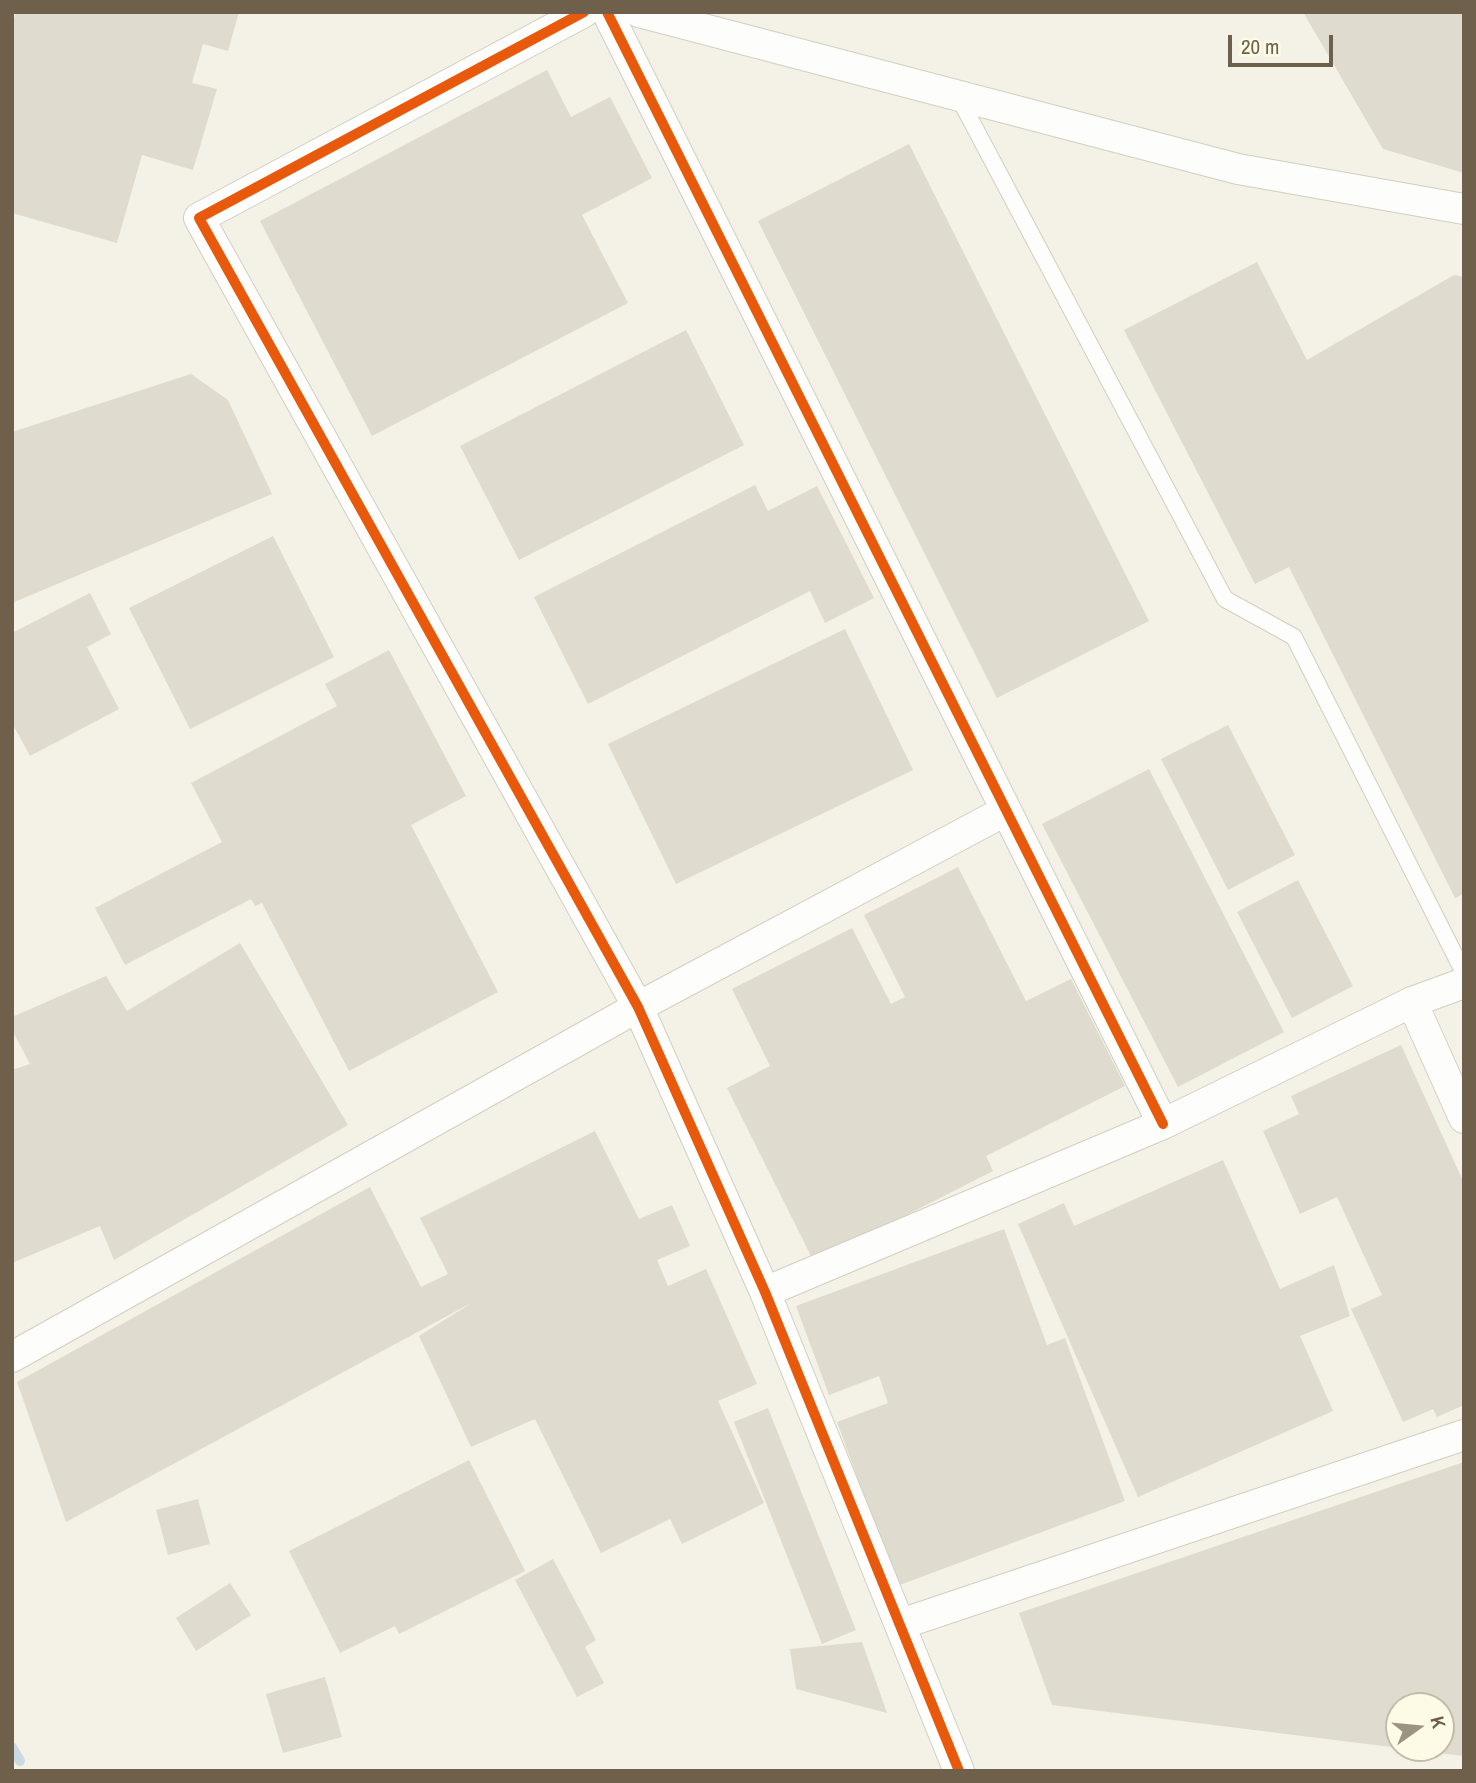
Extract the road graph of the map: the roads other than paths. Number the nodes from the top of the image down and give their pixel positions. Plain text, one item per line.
1 (583, 12) edge
2 (607, 12) edge
3 (639, 12) edge
4 (958, 97) junction
5 (1464, 209) edge
6 (1005, 811) junction
7 (1464, 973) edge
8 (1464, 983) edge
9 (1412, 1002) junction
10 (638, 1007) junction
11 (1464, 1118) edge
12 (1163, 1124) junction
13 (765, 1292) junction
14 (12, 1357) edge
15 (1464, 1434) edge
16 (901, 1624) junction
17 (959, 1771) edge

1 - 10 street
2 - 6 street
3 - 4 street
4 - 5 street
4 - 7 lane
6 - 10 street
6 - 12 street
8 - 9 street
9 - 11 street
9 - 12 street
10 - 13 street
10 - 14 street
12 - 13 street
13 - 16 street
15 - 16 street
16 - 17 street

